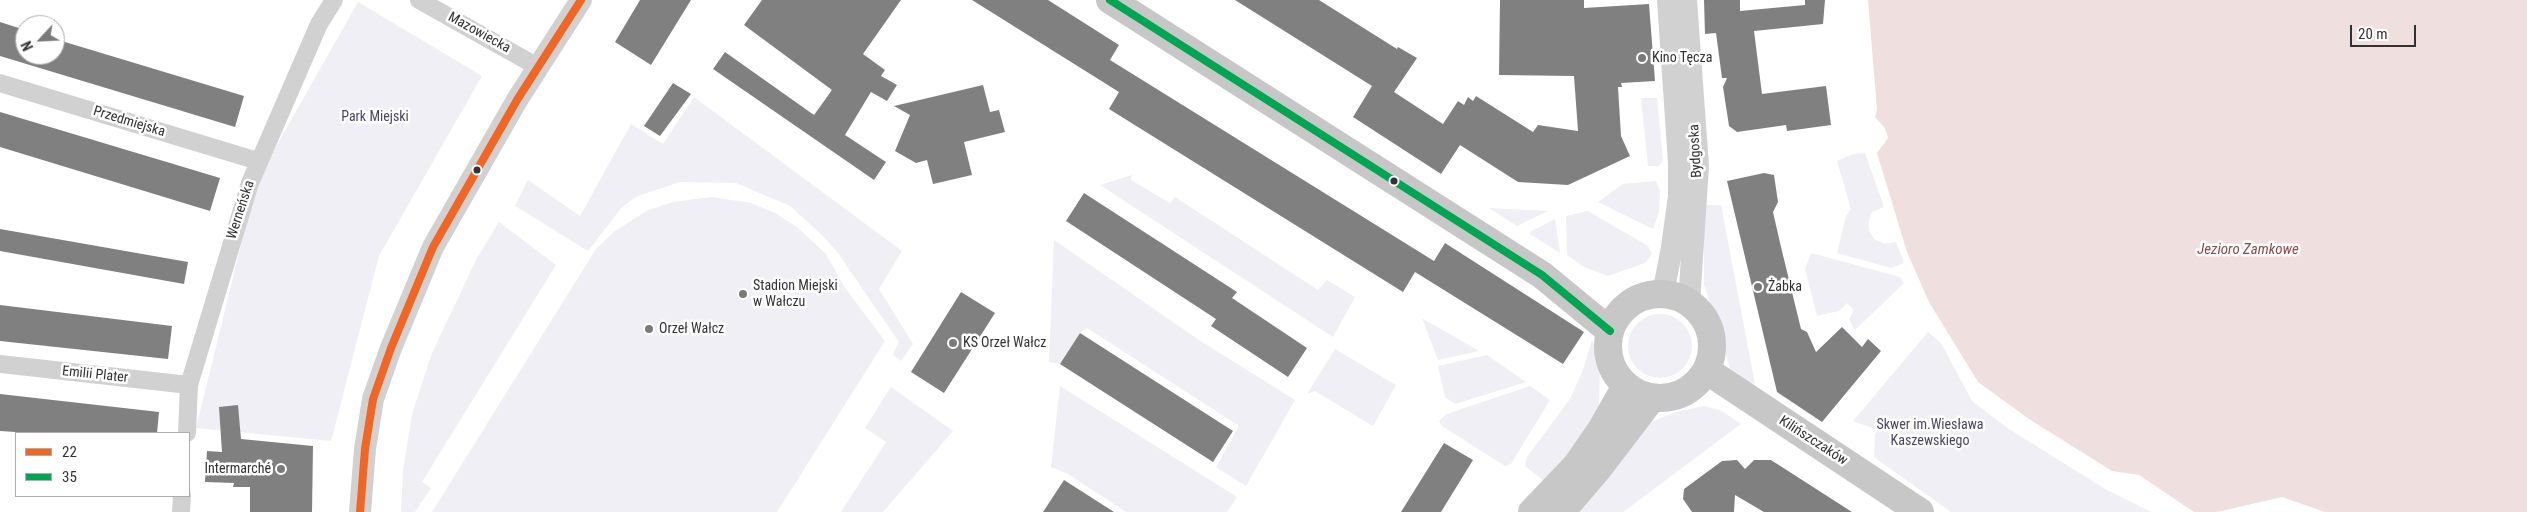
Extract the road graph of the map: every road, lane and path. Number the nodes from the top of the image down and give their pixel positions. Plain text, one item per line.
1 (334, 0) edge
2 (419, 0) edge
3 (581, 0) edge
4 (1110, 0) edge
5 (1668, 0) edge
6 (1686, 0) edge
7 (538, 67) junction
8 (0, 83) edge
9 (258, 161) junction
10 (1663, 294) junction
11 (1689, 303) junction
12 (1616, 320) junction
13 (0, 364) edge
14 (1706, 370) junction
15 (189, 385) junction
16 (1626, 386) junction
17 (1652, 398) junction
18 (187, 432) edge
19 (182, 497) edge
20 (180, 512) edge
21 (360, 512) edge
22 (1532, 512) edge
23 (1561, 512) edge
24 (1920, 512) edge

1 - 9 street, Werneńska
2 - 7 street, Mazowiecka
3 - 7 street
4 - 12 main road
5 - 10 street, Bydgoska
6 - 11 street, Bydgoska
7 - 21 street
8 - 9 street, Przedmiejska
9 - 15 street, Werneńska
10 - 11 main road
10 - 12 main road
11 - 14 main road
12 - 16 main road
13 - 15 street, Emilii Plater
14 - 17 main road
14 - 24 main road, Kilińszczaków
15 - 18 street, Werneńska
16 - 17 main road
16 - 22 main road
17 - 23 main road
19 - 20 street

